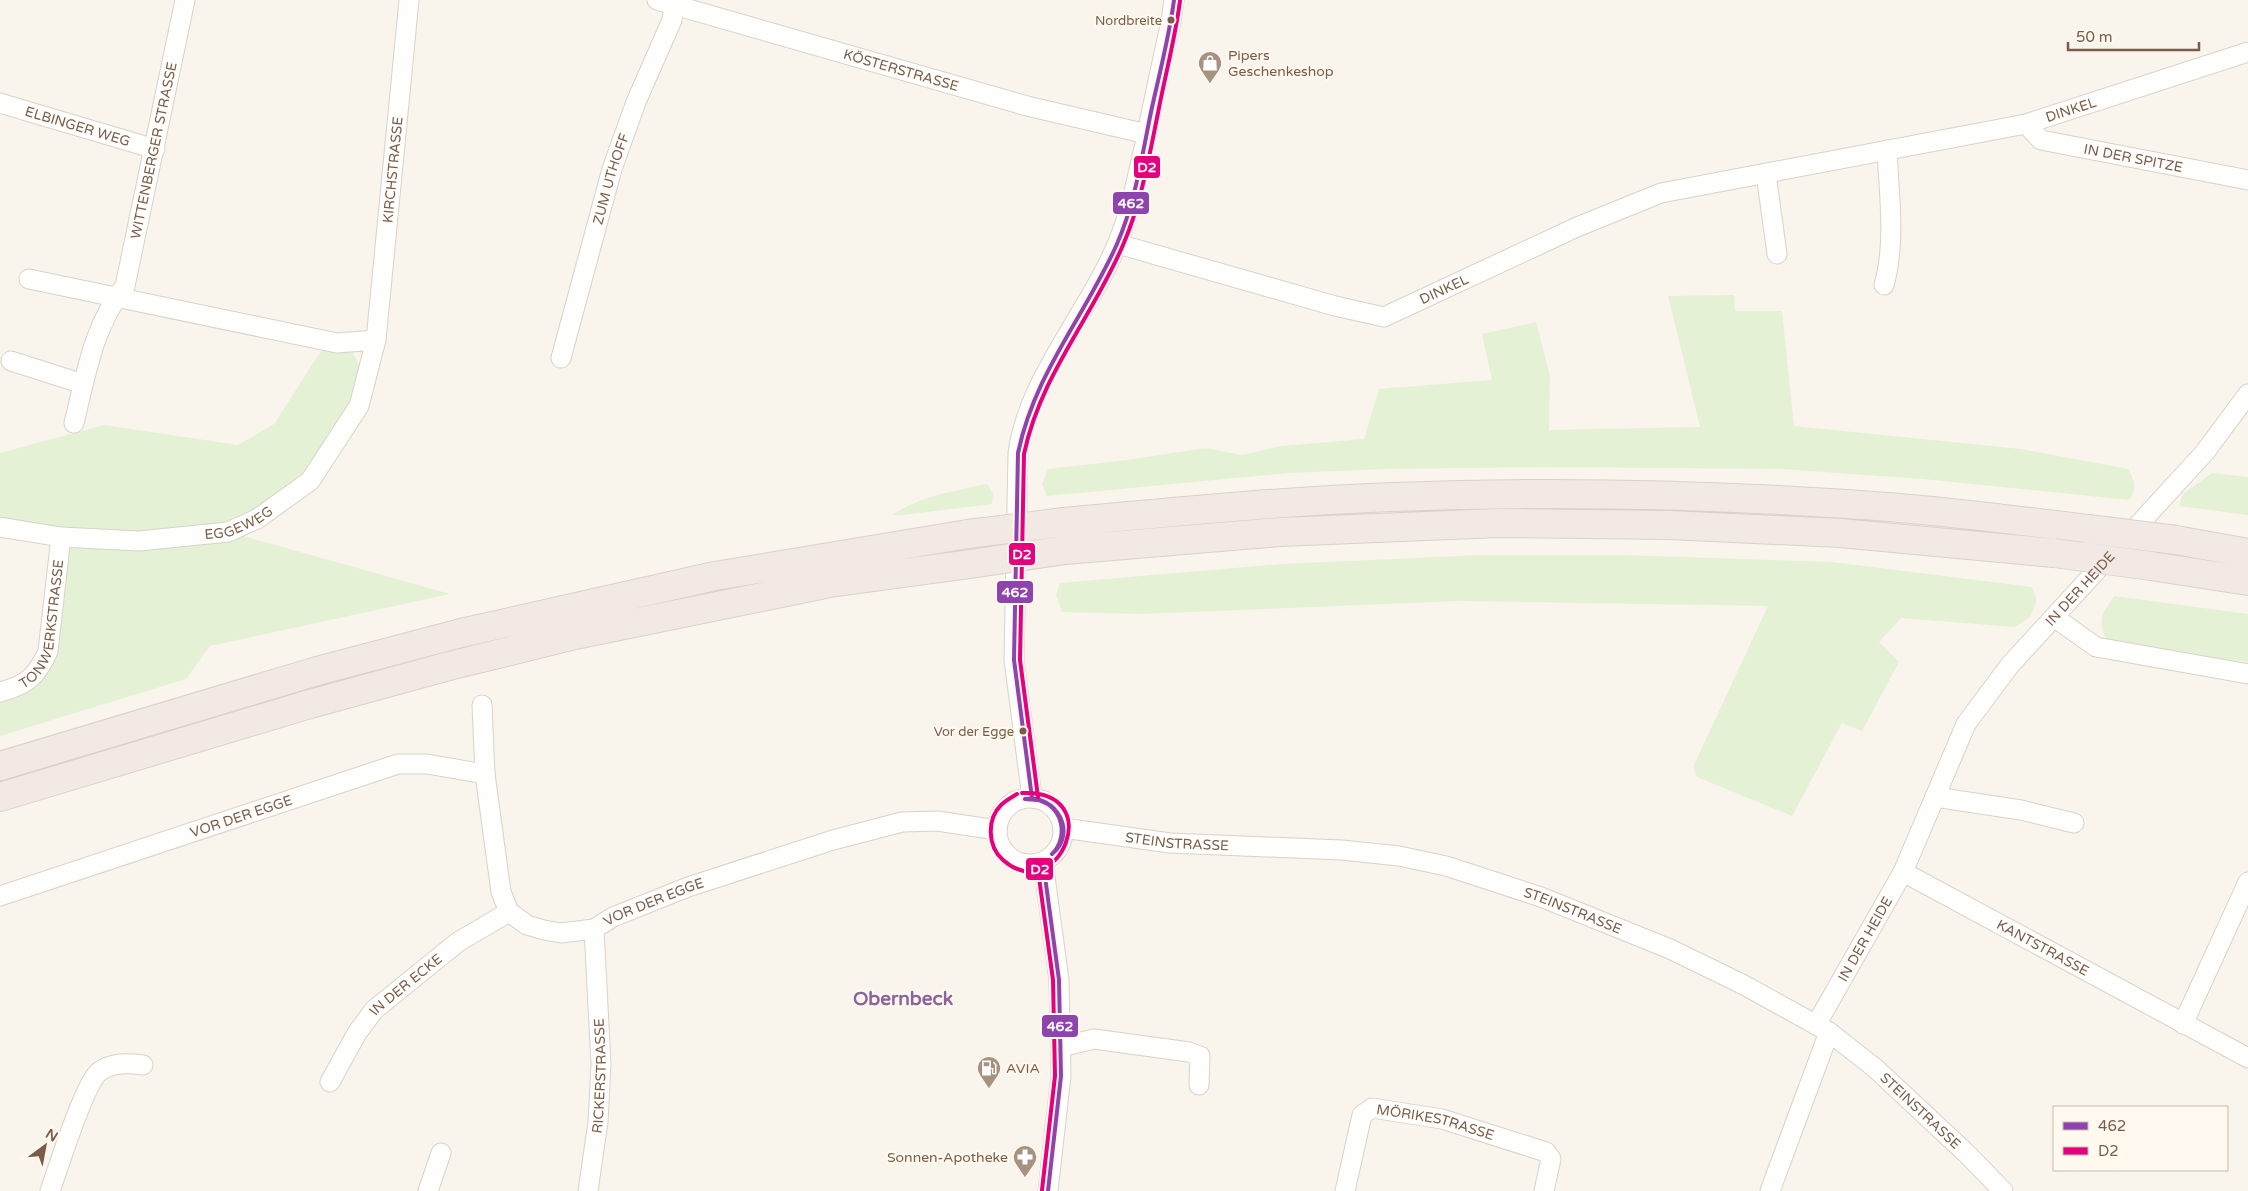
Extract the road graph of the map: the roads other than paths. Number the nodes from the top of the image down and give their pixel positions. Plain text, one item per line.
1 (185, 0) edge
2 (409, 0) edge
3 (1174, 0) edge
4 (666, 2) edge
5 (2248, 52) edge
6 (0, 103) edge
7 (2026, 124) junction
8 (1147, 134) junction
9 (155, 149) junction
10 (1887, 150) junction
11 (1766, 174) junction
12 (2248, 180) edge
13 (1118, 244) junction
14 (1777, 254) dead end
15 (29, 279) dead end
16 (1884, 285) dead end
17 (117, 296) junction
18 (376, 340) junction
19 (562, 358) dead end
20 (10, 361) dead end
21 (83, 384) junction
22 (2248, 394) edge
23 (74, 423) dead end
24 (0, 527) edge
25 (60, 538) junction
26 (2248, 553) edge
27 (2248, 581) edge
28 (2054, 617) junction
29 (2248, 674) edge
30 (0, 692) edge
31 (482, 705) dead end
32 (0, 766) edge
33 (485, 774) junction
34 (0, 797) edge
35 (1935, 797) junction
36 (1032, 798) junction
37 (2074, 823) dead end
38 (1063, 828) junction
39 (997, 830) junction
40 (1043, 862) junction
41 (1903, 872) junction
42 (2248, 882) edge
43 (0, 896) edge
44 (508, 912) junction
45 (594, 928) junction
46 (2183, 1024) junction
47 (1822, 1029) junction
48 (1061, 1047) junction
49 (2248, 1058) edge
50 (143, 1065) dead end
51 (330, 1082) dead end
52 (1199, 1084) dead end
53 (441, 1153) dead end
54 (50, 1191) edge
55 (428, 1191) edge
56 (588, 1191) edge
57 (1048, 1191) edge
58 (1344, 1191) edge
59 (1544, 1191) edge
60 (1770, 1191) edge
61 (2003, 1191) edge

1 - 9 street, WITTENBERGER STRASSE
2 - 18 street, KIRCHSTRASSE
3 - 8 street
4 - 8 street, KÖSTERSTRASSE
4 - 19 street, ZUM UTHOFF
5 - 7 street, DINKEL
6 - 9 street, ELBINGER WEG
7 - 10 street, DINKEL
7 - 12 street, IN DER SPITZE
8 - 13 street
9 - 17 street, WITTENBERGER STRASSE
10 - 11 street, DINKEL
10 - 16 street
11 - 13 street, DINKEL
11 - 14 street
13 - 36 street
15 - 17 street
17 - 18 street
17 - 21 street, WITTENBERGER STRASSE
18 - 25 street, EGGEWEG
20 - 21 street
21 - 23 street, WITTENBERGER STRASSE
22 - 28 street, IN DER HEIDE
24 - 25 street, EGGEWEG
25 - 30 street, TONWERKSTRASSE
26 - 32 highway, bridge
27 - 34 highway, bridge
28 - 29 street
28 - 35 street, IN DER HEIDE
31 - 33 street
33 - 43 street, VOR DER EGGE
33 - 44 street
35 - 37 street
35 - 41 street, IN DER HEIDE
36 - 38 street
36 - 39 street
38 - 40 street
38 - 47 street, STEINSTRASSE
39 - 40 street
39 - 45 street, VOR DER EGGE
40 - 48 street
41 - 46 street, KANTSTRASSE
41 - 47 street, IN DER HEIDE
42 - 46 street
44 - 45 street, VOR DER EGGE
44 - 51 street, IN DER ECKE
45 - 56 street, RICKERSTRASSE
46 - 49 street, KANTSTRASSE
47 - 60 street, IN DER HEIDE
47 - 61 street, STEINSTRASSE
48 - 52 street
48 - 57 street
50 - 54 street
53 - 55 street
58 - 59 street, MÖRIKESTRASSE

